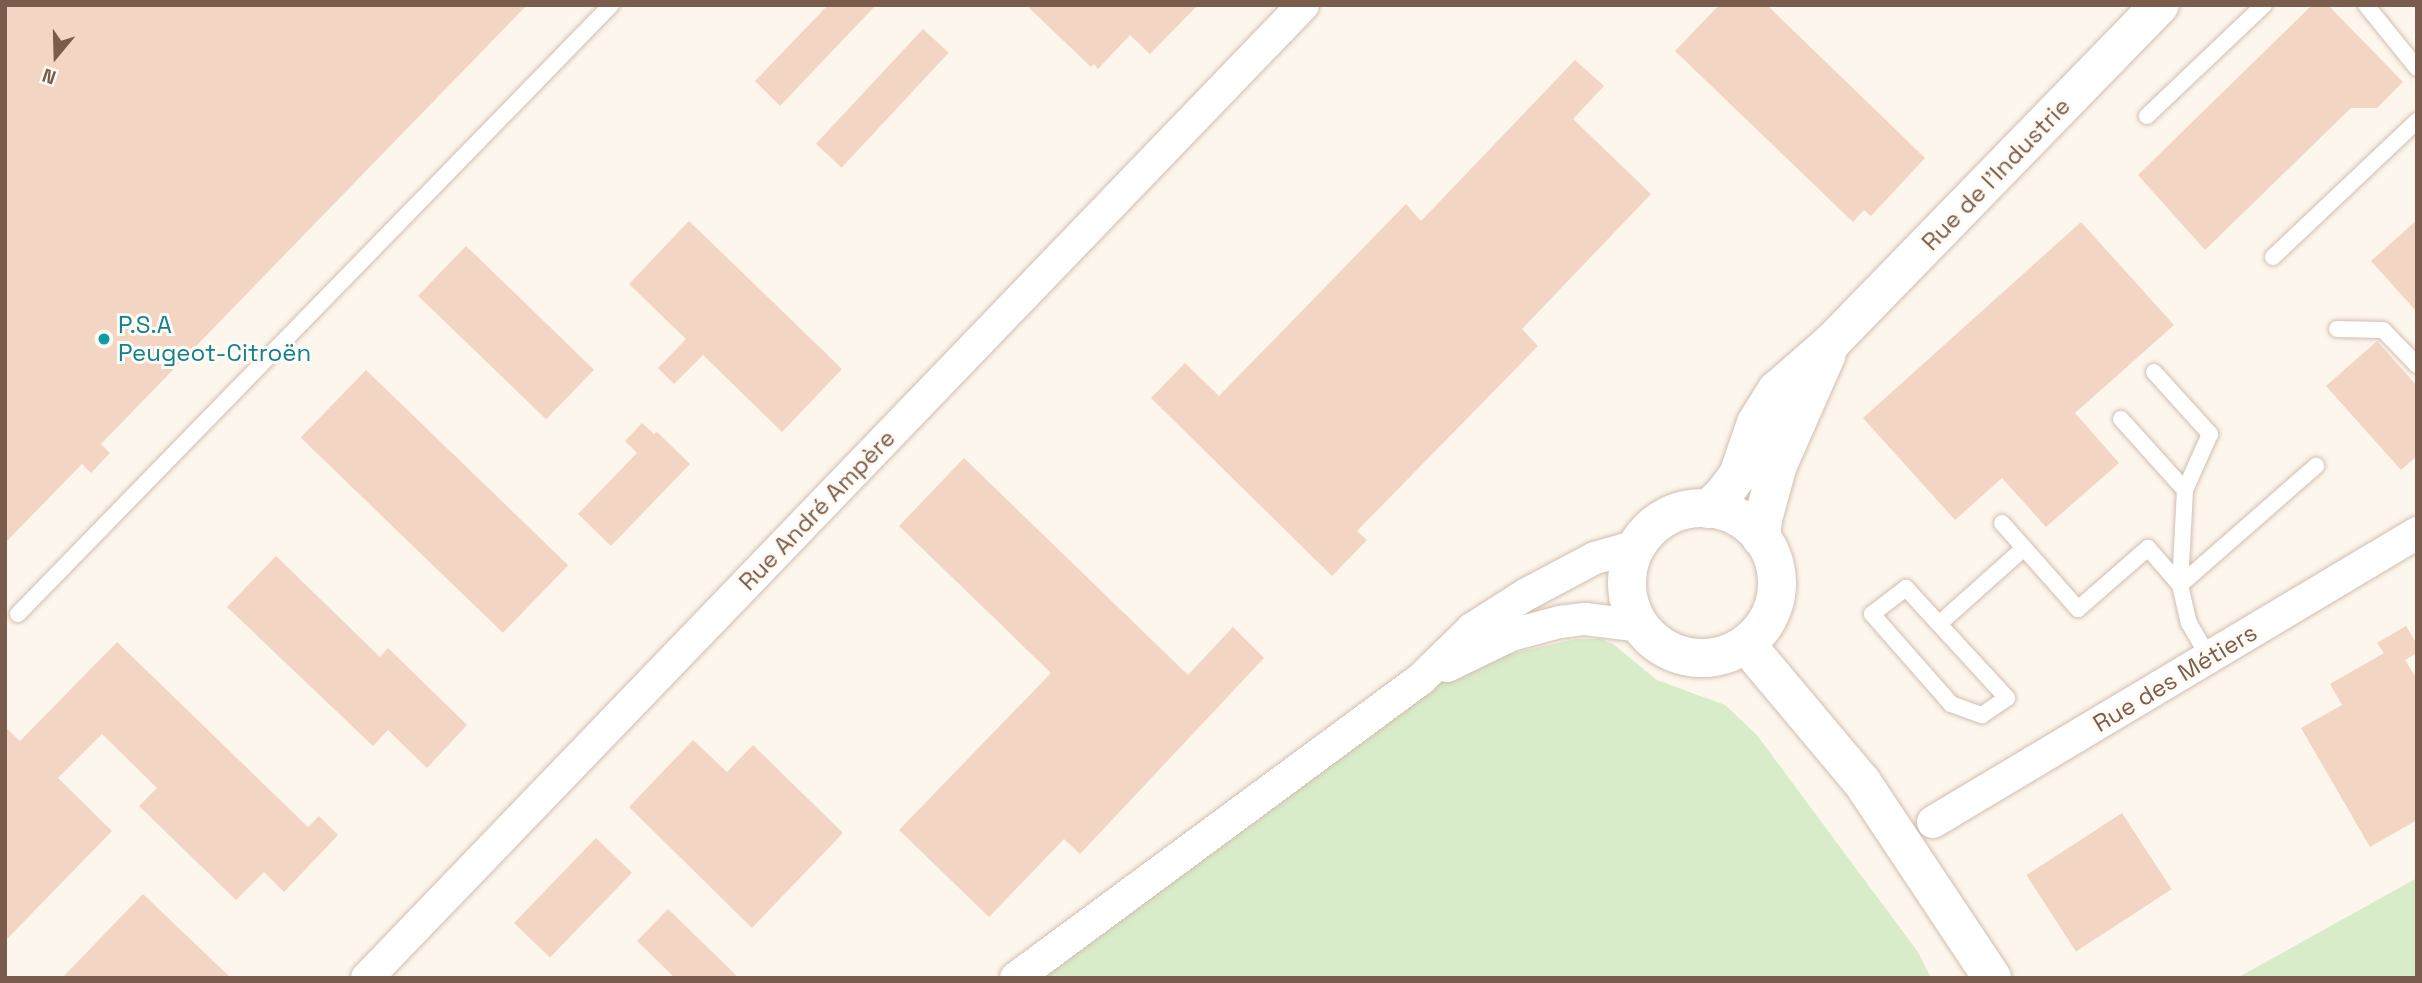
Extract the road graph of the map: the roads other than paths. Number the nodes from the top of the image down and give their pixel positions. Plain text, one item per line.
1 (611, 5) edge
2 (1303, 5) edge
3 (2160, 5) edge
4 (2264, 5) edge
5 (2366, 5) edge
6 (2417, 68) edge
7 (2147, 116) dead end
8 (2417, 121) edge
9 (2273, 257) dead end
10 (2337, 329) dead end
11 (1832, 342) junction
12 (2417, 365) edge
13 (2154, 372) dead end
14 (2121, 419) dead end
15 (2316, 466) dead end
16 (2185, 490) junction
17 (1707, 509) junction
18 (2002, 523) dead end
19 (2417, 533) edge
20 (1761, 538) junction
21 (1637, 545) junction
22 (2024, 548) junction
23 (2180, 585) junction
24 (18, 614) dead end
25 (1939, 624) junction
26 (1641, 626) junction
27 (1746, 644) junction
28 (2209, 657) junction
29 (1421, 679) junction
30 (1933, 822) dead end
31 (367, 978) edge
32 (1016, 978) edge
33 (1992, 978) edge

1 - 24 lane
2 - 31 street, Rue André Ampère
3 - 11 street, Rue de l'Industrie
4 - 7 lane
5 - 6 lane
8 - 9 lane
10 - 12 lane
11 - 17 street, Rue de l'Industrie
11 - 20 street, Rue de l'Industrie
13 - 16 lane
14 - 16 lane
15 - 23 lane
16 - 23 lane
17 - 20 street
17 - 21 street
18 - 22 lane
19 - 28 street, Rue des Métiers
20 - 27 street
21 - 26 street
21 - 29 street
22 - 23 lane
22 - 25 lane
23 - 28 lane
25 - 25 lane
26 - 27 street
26 - 29 street
27 - 33 street
28 - 30 street, Rue des Métiers
29 - 32 street

